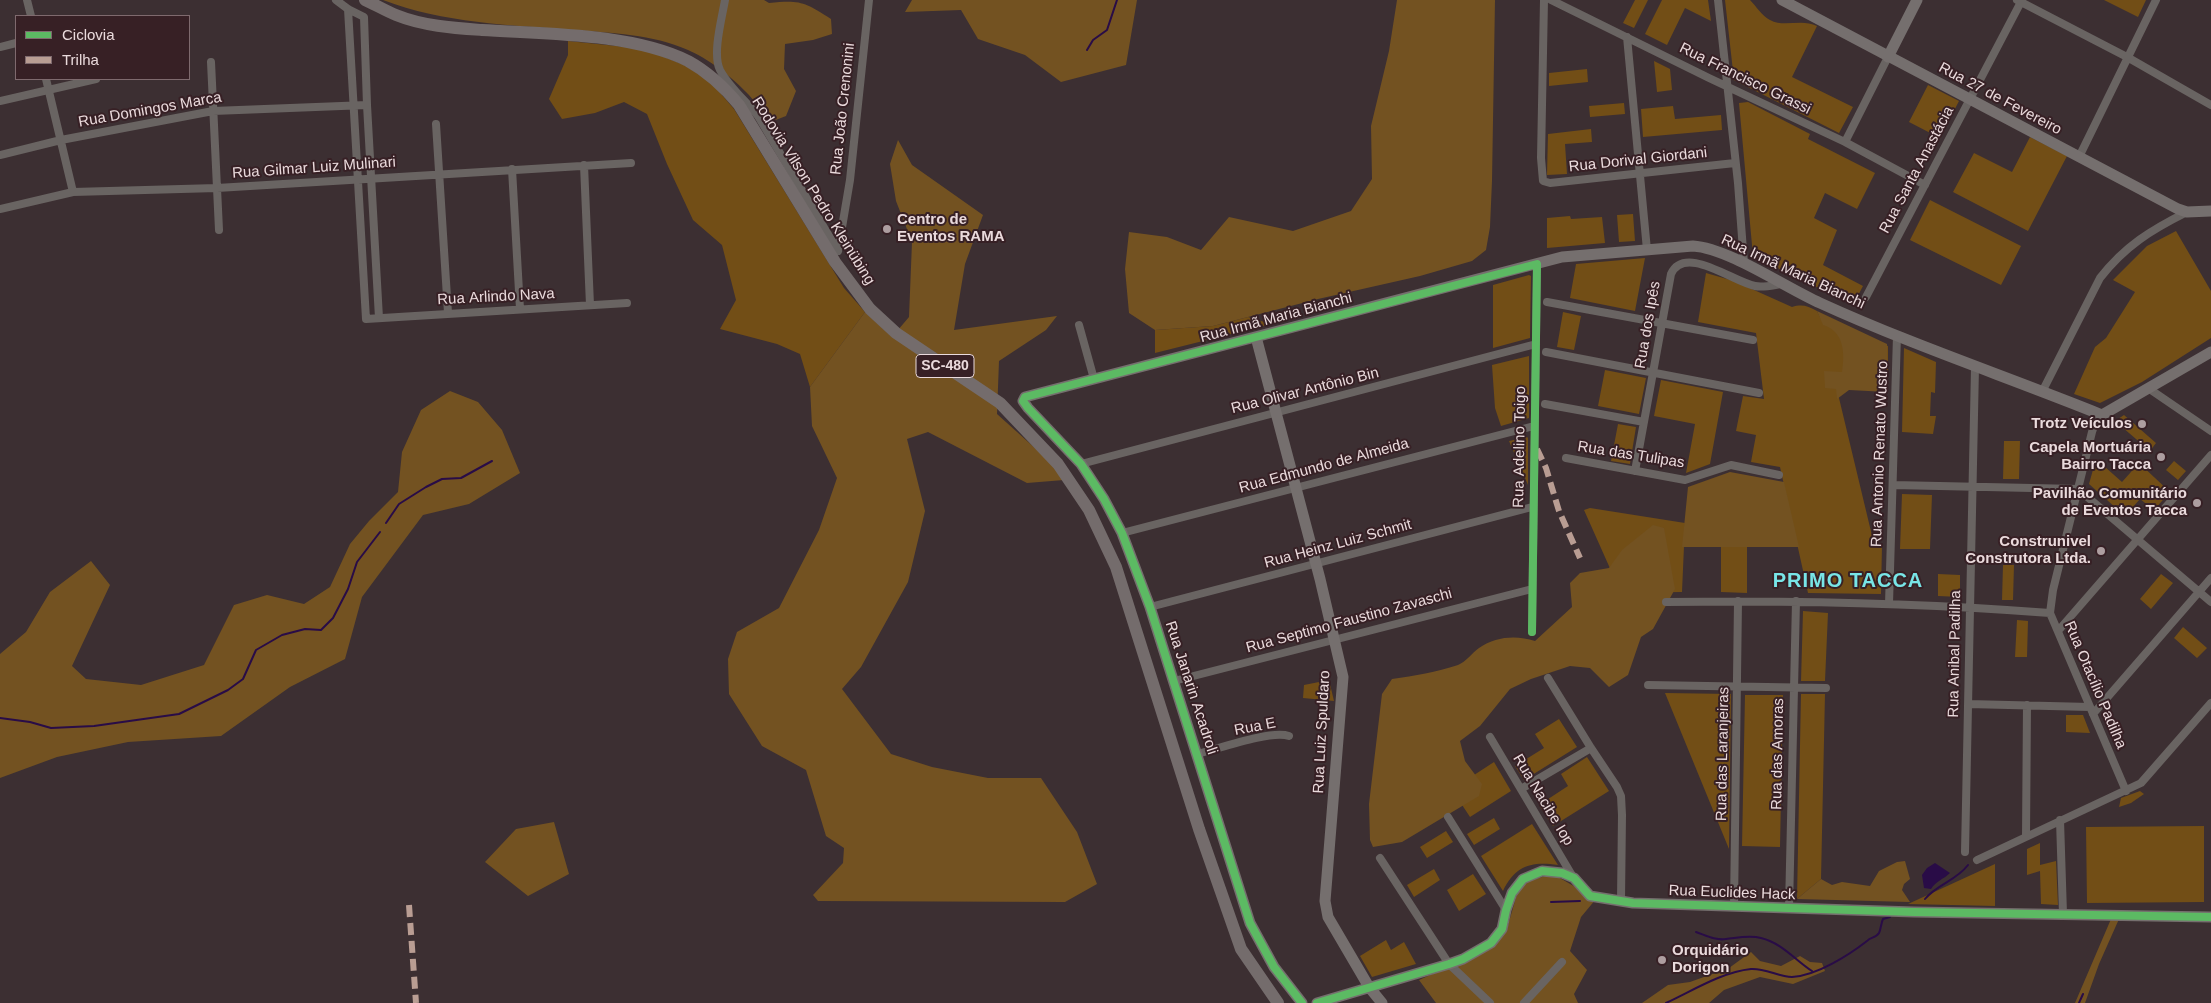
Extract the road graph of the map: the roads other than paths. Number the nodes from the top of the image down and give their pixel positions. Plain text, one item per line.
1 (27, 0) edge
2 (336, 0) edge
3 (366, 0) edge
4 (725, 0) edge
5 (869, 0) edge
6 (1544, 0) edge
7 (1551, 0) edge
8 (1718, 0) edge
9 (1782, 0) edge
10 (1916, 0) edge
11 (2156, 0) edge
12 (2020, 1) edge
13 (348, 9) junction
14 (31, 15) edge
15 (1627, 37) junction
16 (15, 43) edge
17 (0, 47) edge
18 (1888, 57) junction
19 (2127, 57) junction
20 (211, 62) dead end
21 (46, 80) edge
22 (91, 80) edge
23 (1727, 87) junction
24 (48, 89) junction
25 (1970, 100) junction
26 (0, 101) edge
27 (366, 105) junction
28 (2211, 105) edge
29 (354, 106) junction
30 (213, 111) junction
31 (436, 124) dead end
32 (61, 140) junction
33 (1844, 142) junction
34 (0, 155) edge
35 (2079, 157) junction
36 (631, 163) dead end
37 (1735, 163) junction
38 (584, 165) junction
39 (512, 169) junction
40 (439, 174) junction
41 (1638, 175) junction
42 (371, 178) junction
43 (358, 180) junction
44 (1926, 185) junction
45 (217, 188) junction
46 (73, 192) junction
47 (0, 209) edge
48 (2210, 209) edge
49 (2187, 212) junction
50 (219, 230) dead end
51 (1647, 250) junction
52 (836, 257) junction
53 (1537, 264) junction
54 (1744, 264) junction
55 (1782, 284) junction
56 (1866, 297) dead end
57 (1547, 302) dead end
58 (627, 303) dead end
59 (590, 305) junction
60 (520, 309) junction
61 (448, 313) junction
62 (379, 318) junction
63 (1663, 324) junction
64 (1079, 325) dead end
65 (1897, 335) junction
66 (1256, 337) junction
67 (1753, 340) dead end
68 (1536, 344) junction
69 (1546, 352) dead end
70 (2211, 352) edge
71 (1975, 368) junction
72 (1653, 372) junction
73 (1094, 380) junction
74 (2148, 388) junction
75 (2042, 392) junction
76 (1759, 393) dead end
77 (1023, 399) joint
78 (1545, 404) dead end
79 (1276, 412) junction
80 (2102, 415) junction
81 (1644, 422) junction
82 (1534, 426) junction
83 (2211, 431) edge
84 (2211, 455) edge
85 (1566, 458) dead end
86 (1080, 464) junction
87 (1635, 471) junction
88 (1779, 475) dead end
89 (1893, 485) junction
90 (1972, 487) junction
91 (1296, 488) junction
92 (2078, 489) junction
93 (1532, 508) junction
94 (1122, 533) junction
95 (2137, 540) junction
96 (1316, 564) junction
97 (2211, 578) edge
98 (1532, 589) junction
99 (2199, 592) junction
100 (1738, 601) junction
101 (1796, 601) junction
102 (1666, 602) dead end
103 (2211, 602) edge
104 (1889, 604) junction
105 (1150, 607) junction
106 (1969, 609) junction
107 (2050, 613) junction
108 (2058, 631) junction
109 (1532, 632) dead end
110 (1335, 639) junction
111 (1548, 678) dead end
112 (1174, 681) junction
113 (1648, 685) dead end
114 (1738, 686) junction
115 (1793, 687) junction
116 (1826, 688) dead end
117 (2211, 703) edge
118 (1968, 704) junction
119 (2028, 705) junction
120 (2091, 710) junction
121 (1289, 736) dead end
122 (1490, 737) dead end
123 (1590, 748) junction
124 (1197, 754) junction
125 (1521, 789) junction
126 (2126, 790) junction
127 (1448, 817) dead end
128 (2060, 820) junction
129 (2026, 836) junction
130 (1965, 852) dead end
131 (1380, 858) dead end
132 (1977, 860) dead end
133 (1574, 878) junction
134 (1621, 900) junction
135 (1734, 907) junction
136 (1789, 908) junction
137 (1506, 910) junction
138 (2063, 914) junction
139 (2211, 918) edge
140 (1562, 962) dead end
141 (1448, 964) junction
142 (1369, 987) junction
143 (1278, 1003) edge
144 (1302, 1003) edge
145 (1317, 1003) edge
146 (1382, 1003) edge
147 (1490, 1003) edge
148 (1524, 1003) edge

1 - 14 street
2 - 13 street
3 - 52 main road, Rodovia Vilson Pedro Kleinübing / SC-480
4 - 52 street
5 - 52 street, Rua João Crenonini
6 - 41 street, Rua Dorival Giordani
7 - 15 street, Rua Francisco Grassi
8 - 23 street
9 - 18 street, Rua 27 de Fevereiro
10 - 18 street
11 - 19 street
12 - 19 street
12 - 25 street, Rua Santa Anastácia
13 - 27 street
13 - 29 street
15 - 23 street, Rua Francisco Grassi
15 - 41 street
16 - 17 street
18 - 25 street, Rua 27 de Fevereiro
18 - 33 street
19 - 28 street
19 - 35 street
20 - 30 street
21 - 24 street
22 - 24 street
23 - 33 street, Rua Francisco Grassi
23 - 37 street
24 - 26 street
24 - 32 street
25 - 35 street, Rua 27 de Fevereiro
25 - 44 street, Rua Santa Anastácia
27 - 29 street, Rua Domingos Marca
27 - 42 street
29 - 30 street, Rua Domingos Marca
29 - 43 street
30 - 32 street, Rua Domingos Marca
30 - 45 street
31 - 40 street
32 - 34 street, Rua Domingos Marca
32 - 46 street
33 - 44 street, Rua Francisco Grassi
35 - 49 street, Rua 27 de Fevereiro
36 - 38 street, Rua Gilmar Luiz Mulinari
37 - 41 street, Rua Dorival Giordani
37 - 54 street
38 - 39 street, Rua Gilmar Luiz Mulinari
38 - 59 street
39 - 40 street, Rua Gilmar Luiz Mulinari
39 - 60 street
40 - 42 street, Rua Gilmar Luiz Mulinari
40 - 61 street
41 - 51 street
42 - 43 street, Rua Gilmar Luiz Mulinari
42 - 62 street
43 - 45 street, Rua Gilmar Luiz Mulinari
43 - 62 street, Rua Arlindo Nava
44 - 56 street, Rua Santa Anastácia
45 - 46 street, Rua Gilmar Luiz Mulinari
45 - 50 street
46 - 47 street, Rua Gilmar Luiz Mulinari
48 - 49 street, Rua 27 de Fevereiro
49 - 75 street
51 - 53 street, Rua Irmã Maria Bianchi
51 - 54 street, Rua Irmã Maria Bianchi
52 - 143 main road, Rodovia Vilson Pedro Kleinübing / SC-480
53 - 66 street, Rua Irmã Maria Bianchi
53 - 68 street, Rua Adelino Toigo
54 - 55 street, Rua Irmã Maria Bianchi
55 - 63 street, Rua dos Ipês
55 - 65 street, Rua Irmã Maria Bianchi
57 - 63 street
58 - 59 street, Rua Arlindo Nava
59 - 60 street, Rua Arlindo Nava
60 - 61 street, Rua Arlindo Nava
61 - 62 street, Rua Arlindo Nava
63 - 67 street
63 - 72 street, Rua dos Ipês
64 - 73 street
65 - 71 street, Rua Irmã Maria Bianchi
65 - 89 street, Rua Antonio Renato Wustro
66 - 73 street, Rua Irmã Maria Bianchi
66 - 79 street, Rua Luiz Spuldaro
68 - 79 street, Rua Olivar Antônio Bin
68 - 82 street, Rua Adelino Toigo
69 - 72 street
70 - 74 street
71 - 75 street, Rua Irmã Maria Bianchi
71 - 90 street, Rua Anibal Padilha
72 - 76 street
72 - 81 street, Rua dos Ipês
73 - 77 street, Rua Irmã Maria Bianchi
74 - 80 street
74 - 83 street
75 - 80 street, Rua Irmã Maria Bianchi
77 - 86 street, Rua Janarin Acadroli
78 - 81 street
79 - 86 street, Rua Olivar Antônio Bin
79 - 91 street, Rua Luiz Spuldaro
80 - 92 street, Rua Otacílio Padilha
81 - 87 street, Rua dos Ipês
82 - 91 street, Rua Edmundo de Almeida
82 - 93 street, Rua Adelino Toigo
84 - 95 street
85 - 87 street, Rua das Tulipas
86 - 94 street, Rua Janarin Acadroli
87 - 88 street, Rua das Tulipas
89 - 90 street
89 - 104 street, Rua Antonio Renato Wustro
90 - 92 street
90 - 106 street, Rua Anibal Padilha
91 - 94 street, Rua Edmundo de Almeida
91 - 96 street, Rua Luiz Spuldaro
92 - 95 street
92 - 107 street, Rua Otacílio Padilha
93 - 96 street, Rua Heinz Luiz Schmit
93 - 98 street, Rua Adelino Toigo
94 - 105 street, Rua Janarin Acadroli
95 - 99 street
95 - 108 street
96 - 105 street, Rua Heinz Luiz Schmit
96 - 110 street, Rua Luiz Spuldaro
97 - 99 street
98 - 109 street, Rua Adelino Toigo
98 - 110 street, Rua Septimo Faustino Zavaschi
99 - 103 street
99 - 120 street
100 - 101 street
100 - 102 street
100 - 114 street, Rua das Laranjeiras
101 - 104 street
101 - 115 street, Rua das Amoras
104 - 106 street
105 - 112 street, Rua Janarin Acadroli
106 - 107 street
106 - 118 street, Rua Anibal Padilha
107 - 108 street, Rua Otacílio Padilha
108 - 120 street, Rua Otacílio Padilha
110 - 112 street, Rua Septimo Faustino Zavaschi
110 - 142 street, Rua Luiz Spuldaro
111 - 123 street
112 - 124 street, Rua Janarin Acadroli
113 - 114 street
114 - 115 street
114 - 135 street, Rua das Laranjeiras
115 - 116 street
115 - 136 street, Rua das Amoras
117 - 126 street
118 - 119 street
118 - 130 street, Rua Anibal Padilha
119 - 120 street
119 - 129 street
120 - 126 street, Rua Otacílio Padilha
121 - 124 street, Rua E
122 - 125 street, Rua Nacibe Iop
123 - 125 street
123 - 134 street
124 - 144 street, Rua Janarin Acadroli
125 - 133 street, Rua Nacibe Iop
126 - 128 street
127 - 137 street
128 - 129 street
128 - 138 street
129 - 132 street
131 - 141 street
133 - 134 street, Rua Euclides Hack
133 - 137 street
134 - 135 street, Rua Euclides Hack
135 - 136 street, Rua Euclides Hack
136 - 138 street, Rua Euclides Hack
137 - 141 street
138 - 139 street, Rua Euclides Hack
140 - 148 street
141 - 142 street
141 - 147 street
142 - 145 street
142 - 146 street, Rua Luiz Spuldaro

